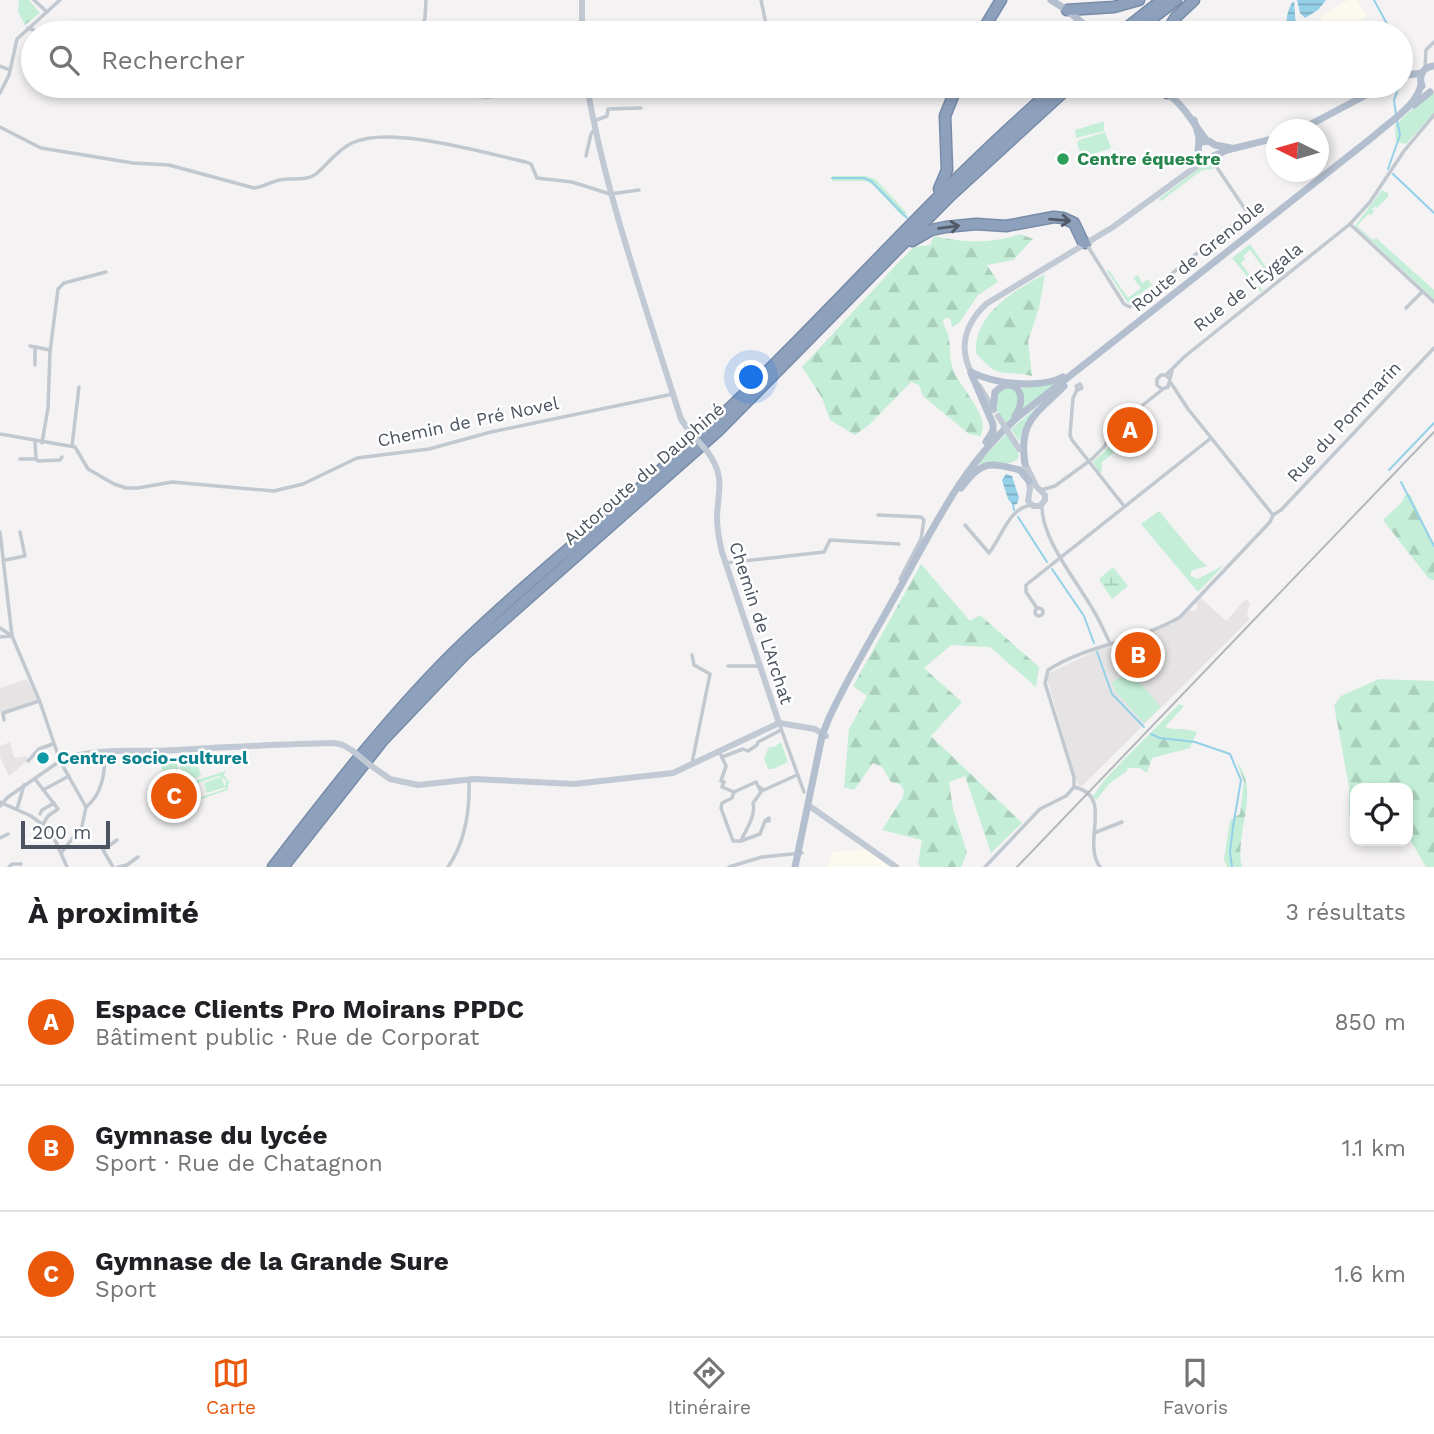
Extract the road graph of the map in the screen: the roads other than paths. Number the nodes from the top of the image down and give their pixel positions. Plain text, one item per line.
1 (34, 0) edge
2 (60, 0) edge
3 (426, 0) edge
4 (582, 0) edge
5 (761, 0) edge
6 (1001, 0) edge
7 (1051, 0) edge
8 (1139, 0) edge
9 (1162, 0) edge
10 (1176, 0) edge
11 (1194, 0) edge
12 (1067, 10) junction
13 (47, 12) junction
14 (36, 21) edge
15 (425, 21) edge
16 (582, 21) edge
17 (765, 21) edge
18 (987, 21) edge
19 (1080, 21) edge
20 (1135, 21) edge
21 (1149, 21) edge
22 (1174, 21) edge
23 (21, 36) edge
24 (1434, 42) edge
25 (1425, 57) junction
26 (0, 66) edge
27 (10, 70) junction
28 (1424, 73) edge
29 (1432, 92) edge
30 (0, 93) edge
31 (589, 98) edge
32 (952, 98) edge
33 (1044, 98) edge
34 (1057, 98) edge
35 (1176, 98) edge
36 (1360, 98) edge
37 (1409, 107) junction
38 (641, 108) dead end
39 (1434, 116) edge
40 (1321, 119) edge
41 (0, 127) edge
42 (595, 127) junction
43 (1266, 140) edge
44 (1203, 143) junction
45 (1198, 154) junction
46 (1212, 155) junction
47 (586, 156) dead end
48 (1182, 176) junction
49 (639, 190) dead end
50 (611, 194) junction
51 (915, 218) junction
52 (1350, 224) junction
53 (1086, 243) junction
54 (106, 272) dead end
55 (872, 275) junction
56 (1423, 292) junction
57 (1434, 302) edge
58 (1406, 308) dead end
59 (1108, 348) junction
60 (1434, 348) edge
61 (50, 351) junction
62 (35, 365) dead end
63 (971, 372) junction
64 (1074, 375) junction
65 (991, 378) junction
66 (1169, 379) junction
67 (1157, 386) junction
68 (79, 387) dead end
69 (1164, 389) junction
70 (1077, 390) dead end
71 (1175, 391) junction
72 (983, 392) junction
73 (673, 394) junction
74 (1156, 396) junction
75 (995, 413) junction
76 (0, 434) edge
77 (996, 437) junction
78 (1211, 438) junction
79 (35, 442) junction
80 (42, 443) junction
81 (72, 446) junction
82 (62, 457) dead end
83 (20, 459) dead end
84 (36, 459) junction
85 (1088, 462) junction
86 (972, 464) junction
87 (1026, 465) junction
88 (1029, 481) junction
89 (1055, 486) junction
90 (1040, 489) junction
91 (956, 492) junction
92 (1029, 494) junction
93 (1044, 501) junction
94 (1033, 506) junction
95 (1124, 506) junction
96 (1017, 511) junction
97 (1042, 513) junction
98 (878, 515) dead end
99 (1273, 515) junction
100 (965, 524) dead end
101 (0, 532) edge
102 (20, 532) dead end
103 (899, 544) dead end
104 (2, 552) edge
105 (1061, 557) junction
106 (5, 560) junction
107 (725, 563) junction
108 (904, 581) junction
109 (901, 592) junction
110 (1037, 608) dead end
111 (0, 628) edge
112 (12, 635) junction
113 (0, 637) edge
114 (1110, 643) junction
115 (692, 655) dead end
116 (729, 666) dead end
117 (760, 666) junction
118 (39, 701) junction
119 (4, 720) dead end
120 (780, 727) junction
121 (818, 733) junction
122 (53, 744) junction
123 (105, 750) junction
124 (721, 754) junction
125 (63, 760) junction
126 (28, 761) dead end
127 (692, 764) junction
128 (797, 775) junction
129 (69, 776) junction
130 (34, 779) junction
131 (469, 780) junction
132 (24, 785) junction
133 (758, 787) junction
134 (1074, 787) junction
135 (43, 790) junction
136 (734, 792) junction
137 (804, 792) dead end
138 (54, 803) junction
139 (1, 804) edge
140 (810, 805) junction
141 (86, 807) junction
142 (17, 809) junction
143 (40, 814) dead end
144 (765, 821) dead end
145 (1122, 822) dead end
146 (43, 824) junction
147 (1094, 833) junction
148 (8, 834) dead end
149 (0, 838) edge
150 (117, 840) dead end
151 (741, 841) junction
152 (62, 852) junction
153 (800, 852) junction
154 (138, 857) dead end
155 (21, 864) dead end
156 (64, 866) edge
157 (9, 867) edge
158 (115, 867) edge
159 (273, 867) edge
160 (283, 867) edge
161 (447, 867) edge
162 (729, 867) edge
163 (797, 867) edge
164 (896, 867) edge
165 (985, 867) edge
166 (1100, 867) edge

1 - 13 street
2 - 13 street
3 - 15 street
4 - 16 street
5 - 17 street
6 - 18 highway
7 - 12 main road
8 - 12 highway
9 - 20 highway
10 - 21 highway
11 - 22 highway
12 - 19 main road
13 - 14 street
23 - 27 street
24 - 25 street
25 - 28 street
25 - 28 street
26 - 27 street
27 - 30 street
28 - 29 main road
28 - 37 main road
29 - 37 main road, Route de Grenoble
31 - 42 street, Chemin de L'Archat
32 - 51 highway
33 - 51 highway, Autoroute du Dauphiné
34 - 55 highway, Autoroute du Dauphiné
35 - 44 main road
36 - 40 main road
37 - 59 main road, Route de Grenoble
38 - 42 street
39 - 52 street, Rue de l'Eygala
41 - 50 street
42 - 47 street
42 - 50 street, Chemin de L'Archat
43 - 46 main road
44 - 45 main road
44 - 46 main road
45 - 46 main road
45 - 48 street
46 - 48 street
46 - 53 street
48 - 53 street
49 - 50 street
50 - 73 street, Chemin de L'Archat
51 - 159 highway, Autoroute du Dauphiné
52 - 56 street
52 - 66 street, Rue de l'Eygala
55 -> 53 highway
53 - 63 street
54 - 61 street
55 - 160 highway, Autoroute du Dauphiné
56 - 57 street
56 - 58 street
59 - 64 main road, Route de Grenoble
59 - 65 main road
60 - 99 street, Rue du Pommarin
61 - 62 street
61 - 80 street
63 - 65 main road
63 - 72 street
63 - 86 main road
64 - 77 main road, Route de Grenoble
64 - 87 main road
64 - 91 main road, Route de Grenoble
65 - 72 main road
66 - 67 street
66 - 69 street
66 - 71 street
67 - 69 street
67 - 74 street
68 - 81 street
69 - 71 street
69 - 74 street
70 - 85 street
71 - 78 street
72 - 75 street
73 - 81 street, Chemin de Pré Novel
73 - 107 street, Chemin de L'Archat, bridge
74 - 85 street
75 - 77 main road
75 - 87 street, bridge
76 - 79 street
77 - 86 main road, Route de Grenoble
78 - 95 street
78 - 99 street
79 - 80 street
79 - 84 street
80 - 81 street
82 - 84 street
83 - 84 street
85 - 89 street
85 - 95 street
86 - 91 main road, Route de Grenoble
87 - 88 street
87 - 90 street
88 - 91 main road
88 - 92 street
89 - 90 street
89 - 93 street
90 - 92 street
90 - 93 street
91 - 108 main road
91 - 109 main road
92 - 94 street
92 - 96 street
93 - 94 street
93 - 97 street
94 - 96 street
94 - 97 street
95 - 105 street
96 - 100 street
97 - 105 street
98 - 108 street
99 - 114 street, Rue du Pommarin
101 - 104 street
102 - 106 street
103 - 107 street
104 - 106 street
105 - 110 street
105 - 114 street
106 - 112 street
107 - 117 street, Chemin de L'Archat
108 - 109 street
108 - 121 main road
109 - 121 main road
111 - 112 street
112 - 113 street
112 - 118 street
114 - 134 street, Rue du Pommarin
115 - 127 street
116 - 117 street
117 - 120 street, Chemin de L'Archat
118 - 119 street
118 - 122 street
120 - 121 street
120 - 124 street
120 - 124 street
120 - 128 street
121 - 140 main road
121 - 140 main road
122 - 125 street
122 - 126 street
123 - 125 street
123 - 131 street, bridge
123 - 141 street
124 - 127 street
124 - 136 street
125 - 129 street
125 - 130 street
127 - 131 street
128 - 133 street
128 - 137 street
129 - 135 street
129 - 141 street
130 - 132 street
130 - 135 street
131 - 161 street
132 - 139 street
132 - 142 street
133 - 136 street
133 - 151 street
134 - 147 street
134 - 165 street
135 - 138 street
136 - 151 street
138 - 143 street
138 - 146 street
139 - 142 street
140 - 153 main road
140 - 164 street
141 - 152 street
142 - 146 street
144 - 151 street
145 - 147 street
146 - 152 street
147 - 166 street
148 - 149 street
150 - 158 street
152 - 156 street
153 - 162 street
153 - 163 main road
154 - 158 street
155 - 157 street

